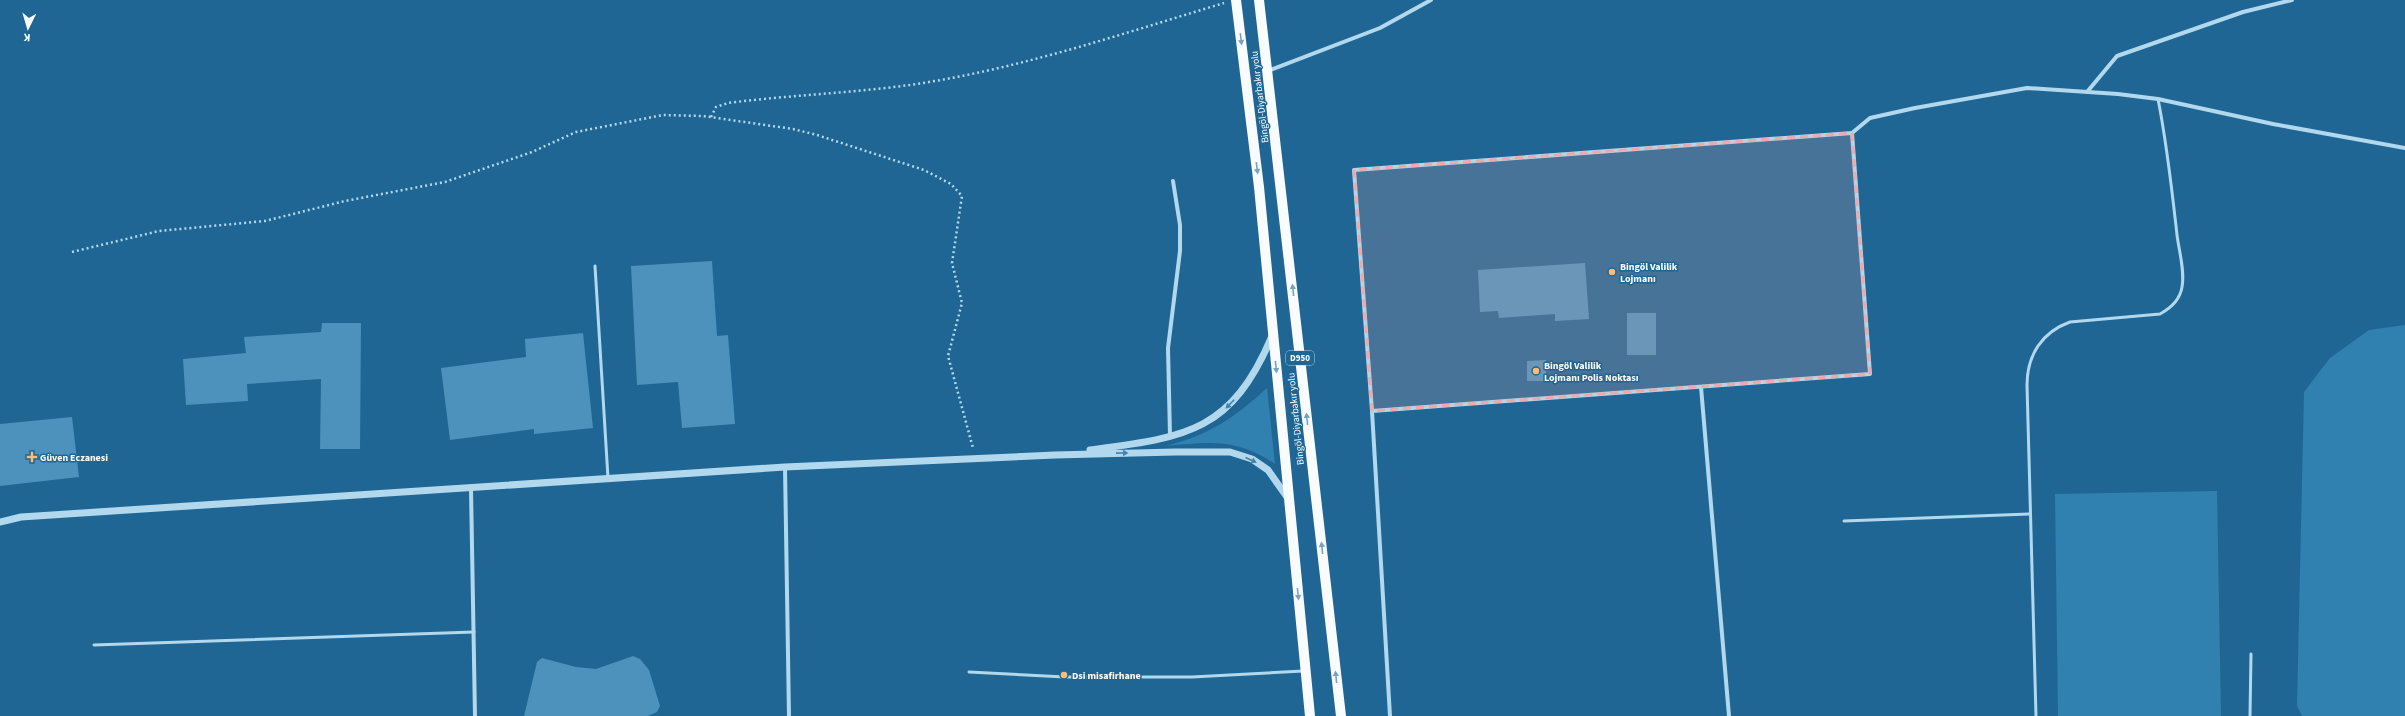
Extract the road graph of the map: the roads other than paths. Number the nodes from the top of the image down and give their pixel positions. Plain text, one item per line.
1 (1236, 0) edge
2 (1259, 0) edge
3 (1431, 0) edge
4 (2292, 0) edge
5 (1268, 71) junction
6 (2087, 92) junction
7 (2158, 99) junction
8 (1852, 133) junction
9 (2405, 148) edge
10 (1173, 181) dead end
11 (595, 266) dead end
12 (1272, 336) junction
13 (1701, 386) junction
14 (1372, 411) junction
15 (1170, 437) junction
16 (1055, 454) junction
17 (785, 467) junction
18 (608, 480) junction
19 (472, 489) junction
20 (1288, 498) junction
21 (2029, 514) junction
22 (1844, 521) dead end
23 (0, 522) edge
24 (474, 632) junction
25 (94, 645) dead end
26 (2252, 654) dead end
27 (1305, 671) junction
28 (969, 672) dead end
29 (475, 716) edge
30 (789, 716) edge
31 (1310, 716) edge
32 (1341, 716) edge
33 (1390, 716) edge
34 (1729, 716) edge
35 (2036, 716) edge
36 (2250, 716) edge

1 -> 12 main road, Bingöl-Diyarbakır yolu / D950
2 - 5 main road, Bingöl-Diyarbakır yolu / D950
3 - 5 street
4 - 6 street
32 -> 5 main road, Bingöl-Diyarbakır yolu / D950
6 - 7 street
6 - 8 street
7 - 9 street
7 - 21 lane
8 - 13 street
8 - 14 street
10 - 15 street
11 - 18 lane
12 -> 15 street
12 -> 20 main road, Bingöl-Diyarbakır yolu / D950
13 - 14 street
13 - 34 street
14 - 33 street
15 - 16 street
16 - 17 street
16 -> 20 street
17 - 18 street
17 - 30 street
18 - 19 street
19 - 23 street
19 - 24 street
20 -> 27 main road, Bingöl-Diyarbakır yolu / D950
21 - 22 lane
21 - 35 lane
24 - 25 lane
24 - 29 street
26 - 36 lane
27 - 28 lane
27 - 31 main road, Bingöl-Diyarbakır yolu / D950

